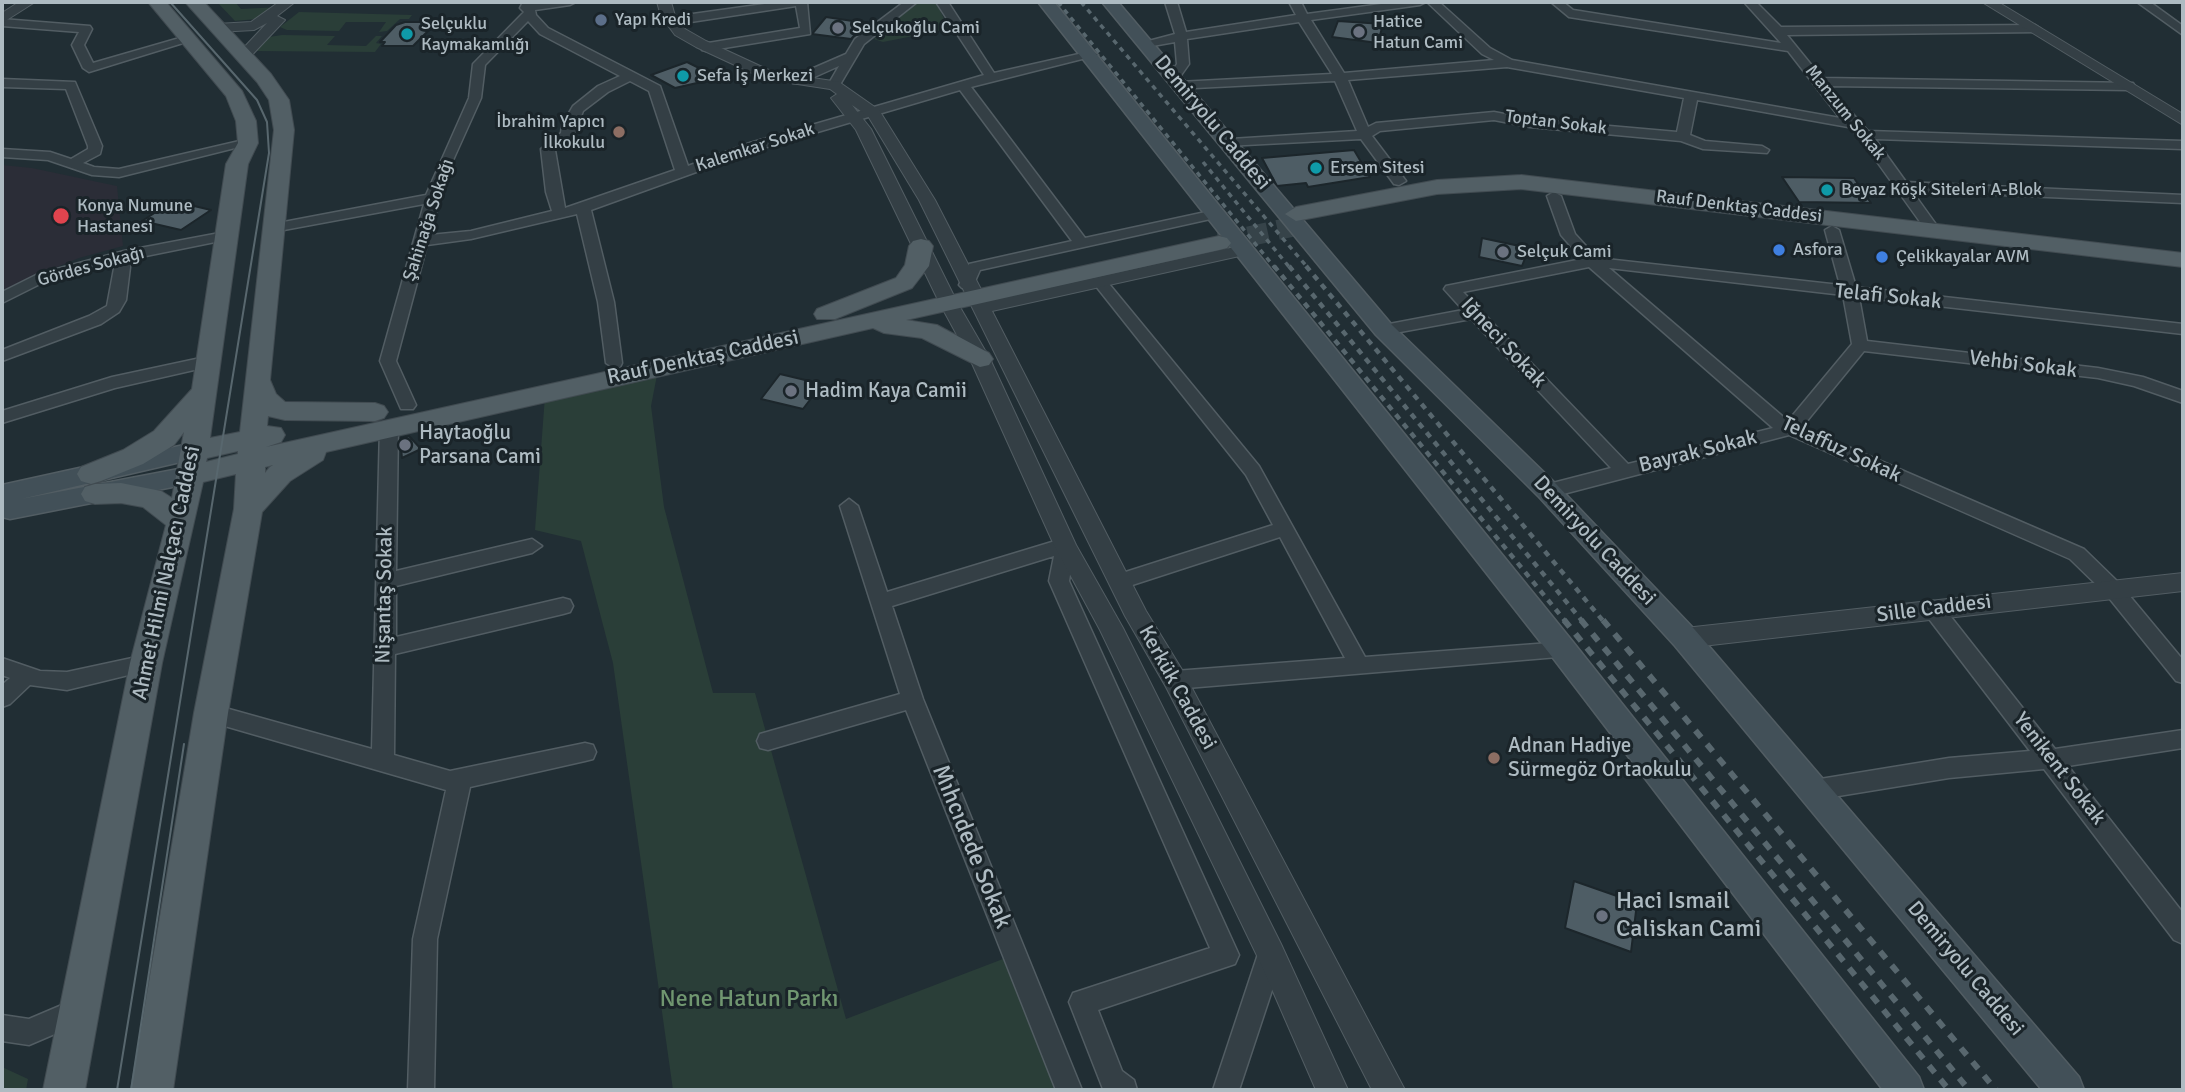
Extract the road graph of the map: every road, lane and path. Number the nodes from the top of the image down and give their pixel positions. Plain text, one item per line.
1 (28, 2) edge
2 (157, 2) edge
3 (194, 2) edge
4 (288, 2) edge
5 (298, 2) edge
6 (570, 2) edge
7 (648, 2) edge
8 (664, 2) edge
9 (802, 2) edge
10 (911, 2) edge
11 (942, 2) edge
12 (1046, 2) edge
13 (1110, 2) edge
14 (1171, 2) edge
15 (1295, 2) edge
16 (1420, 2) edge
17 (1433, 2) edge
18 (1557, 2) edge
19 (1750, 2) edge
20 (1989, 2) edge
21 (2013, 2) edge
22 (2143, 2) edge
23 (529, 7) edge
24 (1305, 17) junction
25 (2, 21) edge
26 (671, 21) junction
27 (217, 27) junction
28 (242, 28) junction
29 (2035, 29) junction
30 (1779, 31) junction
31 (2183, 31) edge
32 (510, 33) junction
33 (262, 34) junction
34 (1181, 35) junction
35 (554, 36) junction
36 (190, 39) junction
37 (1147, 43) junction
38 (706, 47) junction
39 (1792, 48) junction
40 (244, 55) junction
41 (1092, 55) junction
42 (851, 56) junction
43 (1508, 63) junction
44 (628, 77) junction
45 (991, 77) junction
46 (1340, 77) junction
47 (797, 80) junction
48 (1176, 82) junction
49 (1819, 82) junction
50 (2, 83) edge
51 (834, 85) junction
52 (964, 86) junction
53 (2129, 86) junction
54 (1691, 97) junction
55 (2183, 107) edge
56 (874, 113) junction
57 (856, 118) junction
58 (2183, 120) edge
59 (1852, 124) junction
60 (1865, 135) junction
61 (1359, 136) junction
62 (1683, 137) junction
63 (248, 143) junction
64 (1231, 143) junction
65 (2183, 145) edge
66 (1762, 150) dead end
67 (2, 153) edge
68 (73, 163) junction
69 (683, 172) junction
70 (1399, 181) junction
71 (1901, 186) junction
72 (1593, 190) junction
73 (1554, 196) junction
74 (432, 198) junction
75 (2183, 199) edge
76 (583, 208) junction
77 (1292, 212) junction
78 (561, 214) junction
79 (273, 228) junction
80 (1832, 230) junction
81 (1933, 230) junction
82 (1222, 235) junction
83 (225, 236) junction
84 (419, 241) junction
85 (1082, 244) junction
86 (921, 246) junction
87 (124, 256) junction
88 (2183, 260) edge
89 (1592, 262) junction
90 (2183, 276) edge
91 (1100, 282) junction
92 (1850, 293) junction
93 (945, 296) junction
94 (973, 296) junction
95 (2, 298) edge
96 (1475, 313) junction
97 (820, 325) junction
98 (2183, 329) edge
99 (1384, 330) junction
100 (1860, 345) junction
101 (2, 356) edge
102 (980, 359) junction
103 (614, 363) junction
104 (208, 373) junction
105 (257, 380) junction
106 (2183, 397) edge
107 (407, 405) junction
108 (2, 418) edge
109 (382, 419) junction
110 (1791, 429) junction
111 (340, 439) junction
112 (252, 449) junction
113 (191, 463) junction
114 (1624, 471) junction
115 (93, 484) junction
116 (1548, 491) junction
117 (2, 494) edge
118 (849, 506) dead end
119 (248, 509) junction
120 (2, 511) edge
121 (182, 521) junction
122 (1286, 528) junction
123 (1065, 545) junction
124 (532, 546) dead end
125 (385, 581) junction
126 (1120, 581) junction
127 (2183, 582) edge
128 (2112, 588) junction
129 (879, 602) junction
130 (563, 606) dead end
131 (1933, 609) junction
132 (1685, 638) junction
133 (384, 648) junction
134 (1563, 650) junction
135 (146, 663) junction
136 (1359, 665) junction
137 (2, 666) edge
138 (2183, 675) edge
139 (26, 676) junction
140 (1175, 680) junction
141 (2, 698) edge
142 (912, 699) junction
143 (211, 713) junction
144 (2183, 739) edge
145 (768, 741) dead end
146 (585, 752) dead end
147 (2052, 759) junction
148 (383, 764) junction
149 (460, 779) junction
150 (1814, 790) junction
151 (2183, 932) edge
152 (1270, 954) junction
153 (76, 1024) junction
154 (2, 1028) edge
155 (1110, 1087) edge
156 (64, 1090) edge
157 (152, 1090) edge
158 (421, 1090) edge
159 (1069, 1090) edge
160 (1226, 1090) edge
161 (1332, 1090) edge
162 (1389, 1090) edge
163 (1906, 1090) edge
164 (2066, 1090) edge

1 - 25 street
2 - 36 main road
3 - 27 main road
4 - 28 street
5 - 33 street
6 - 23 street
7 - 57 street, Kerkük Caddesi
8 - 26 street
9 - 26 street
9 - 38 street
10 - 42 street
11 - 45 street
12 - 41 main road
13 - 37 main road, Demiryolu Caddesi
14 - 34 street
15 - 24 street
16 - 24 street
17 - 43 street
18 - 39 street
19 - 30 street, Manzum Sokak
20 - 29 street
21 - 55 street
22 - 31 street
23 - 32 street, Şahinağa Sokağı
23 - 35 street
24 - 34 street
24 - 46 street
25 - 36 street
26 - 38 street
27 - 28 street
27 - 40 main road
28 - 33 street
29 - 30 street
29 - 53 street
30 - 39 street, Manzum Sokak
32 - 35 street
32 - 74 street, Şahinağa Sokağı
33 - 40 street
34 - 37 street
34 - 48 street
35 - 44 street
36 - 63 main road
37 - 48 main road, Demiryolu Caddesi
38 - 47 street
39 - 49 street, Manzum Sokak
40 - 79 main road
41 - 45 street, Kalemkar Sokak
41 - 82 main road
42 - 47 street
42 - 51 street
43 - 46 street
43 - 54 street
44 - 69 street
44 - 78 street
45 - 52 street, Kalemkar Sokak
46 - 48 street
46 - 61 street
47 - 51 street
48 - 64 main road, Demiryolu Caddesi
49 - 53 street
49 - 59 street, Manzum Sokak
50 - 68 street
51 - 56 street
52 - 56 street, Kalemkar Sokak
52 - 85 street
53 - 58 street
54 - 59 street
54 - 62 street
56 - 57 street, Kalemkar Sokak
56 - 94 street, Kerkük Caddesi
57 - 69 street, Kalemkar Sokak
57 - 86 street, Kerkük Caddesi
59 - 60 street, Manzum Sokak
60 - 65 street
60 - 71 street, Manzum Sokak
61 - 62 street, Toptan Sokak
61 - 64 street, Toptan Sokak
61 - 70 street
62 - 66 street, Toptan Sokak
63 - 68 street
63 - 83 main road, Ahmet Hilmi Nalçacı Caddesi
64 - 77 main road, Demiryolu Caddesi
67 - 68 street
69 - 76 street, Kalemkar Sokak
70 - 72 main road
70 - 77 main road
71 - 75 street
71 - 81 street, Manzum Sokak
72 - 77 main road, Rauf Denktaş Caddesi
72 - 81 main road, Rauf Denktaş Caddesi
73 - 77 main road, Rauf Denktaş Caddesi
73 - 80 main road, Rauf Denktaş Caddesi
73 - 89 street, Telaffuz Sokak
74 - 79 street
74 - 84 street, Şahinağa Sokağı
76 - 78 street, Kalemkar Sokak
76 - 103 street
77 - 99 main road, Demiryolu Caddesi
78 - 84 street, Kalemkar Sokak
79 - 105 main road
80 - 90 main road, Rauf Denktaş Caddesi
80 - 92 street
81 - 88 main road, Rauf Denktaş Caddesi
82 - 85 street
82 - 91 street
82 - 94 main road, Rauf Denktaş Caddesi
82 - 134 main road
83 - 87 street, Gördes Sokağı
83 - 104 main road, Ahmet Hilmi Nalçacı Caddesi
84 - 107 street, Şahinağa Sokağı
85 - 94 street
86 - 93 street, Kerkük Caddesi
86 - 97 main road
87 - 95 street, Gördes Sokağı
87 - 101 street
89 - 92 street, Telafi Sokak
89 - 96 street, Iğneci Sokak
89 - 110 street, Telaffuz Sokak
91 - 94 street
91 - 122 street
92 - 98 street, Telafi Sokak
92 - 100 street
93 - 94 main road, Rauf Denktaş Caddesi
93 - 97 main road, Rauf Denktaş Caddesi
93 - 102 street, Kerkük Caddesi
94 - 126 street, Kerkük Caddesi
96 - 99 street
96 - 114 street, Iğneci Sokak
97 - 102 main road
97 - 103 main road, Rauf Denktaş Caddesi
97 - 109 main road, Rauf Denktaş Caddesi
99 - 116 main road, Demiryolu Caddesi
100 - 106 street, Vehbi Sokak
100 - 110 street
102 - 123 street, Kerkük Caddesi
103 - 107 main road, Rauf Denktaş Caddesi
104 - 108 street
104 - 113 main road, Ahmet Hilmi Nalçacı Caddesi
104 - 115 main road
105 - 109 main road
105 - 112 main road
107 - 109 main road, Rauf Denktaş Caddesi
109 - 111 main road, Rauf Denktaş Caddesi
109 - 112 main road, Rauf Denktaş Caddesi
109 - 125 street, Nişantaş Sokak
110 - 114 street, Bayrak Sokak
110 - 128 street, Telaffuz Sokak
111 - 112 main road, Rauf Denktaş Caddesi
111 - 119 main road
112 - 113 main road, Rauf Denktaş Caddesi
112 - 119 main road
113 - 115 main road
113 - 121 main road, Ahmet Hilmi Nalçacı Caddesi
114 - 116 street, Bayrak Sokak
115 - 117 main road
115 - 120 main road
115 - 121 main road
116 - 132 main road, Demiryolu Caddesi
118 - 129 street, Mıhcıdede Sokak
119 - 143 main road
121 - 135 main road, Ahmet Hilmi Nalçacı Caddesi
122 - 126 street
122 - 136 street
123 - 129 street
123 - 152 street, Kerkük Caddesi
123 - 155 street
124 - 125 street
125 - 133 street, Nişantaş Sokak
126 - 140 street, Kerkük Caddesi
127 - 128 street, Sille Caddesi
128 - 131 street, Sille Caddesi
128 - 138 street, Telaffuz Sokak
129 - 142 street, Mıhcıdede Sokak
130 - 133 street
131 - 132 street, Sille Caddesi
131 - 147 street, Yenikent Sokak
132 - 150 main road, Demiryolu Caddesi
133 - 148 street, Nişantaş Sokak
134 - 136 street
134 - 163 main road
135 - 139 street
135 - 153 main road, Ahmet Hilmi Nalçacı Caddesi
136 - 140 street
137 - 139 street
139 - 141 street
140 - 162 street, Kerkük Caddesi
142 - 145 street
142 - 159 street, Mıhcıdede Sokak
143 - 148 street
143 - 157 main road
144 - 147 street
146 - 149 street
147 - 150 street
147 - 151 street, Yenikent Sokak
148 - 149 street
149 - 158 street
150 - 164 main road, Demiryolu Caddesi
152 - 160 street
152 - 161 street, Kerkük Caddesi
153 - 154 street
153 - 156 main road, Ahmet Hilmi Nalçacı Caddesi

